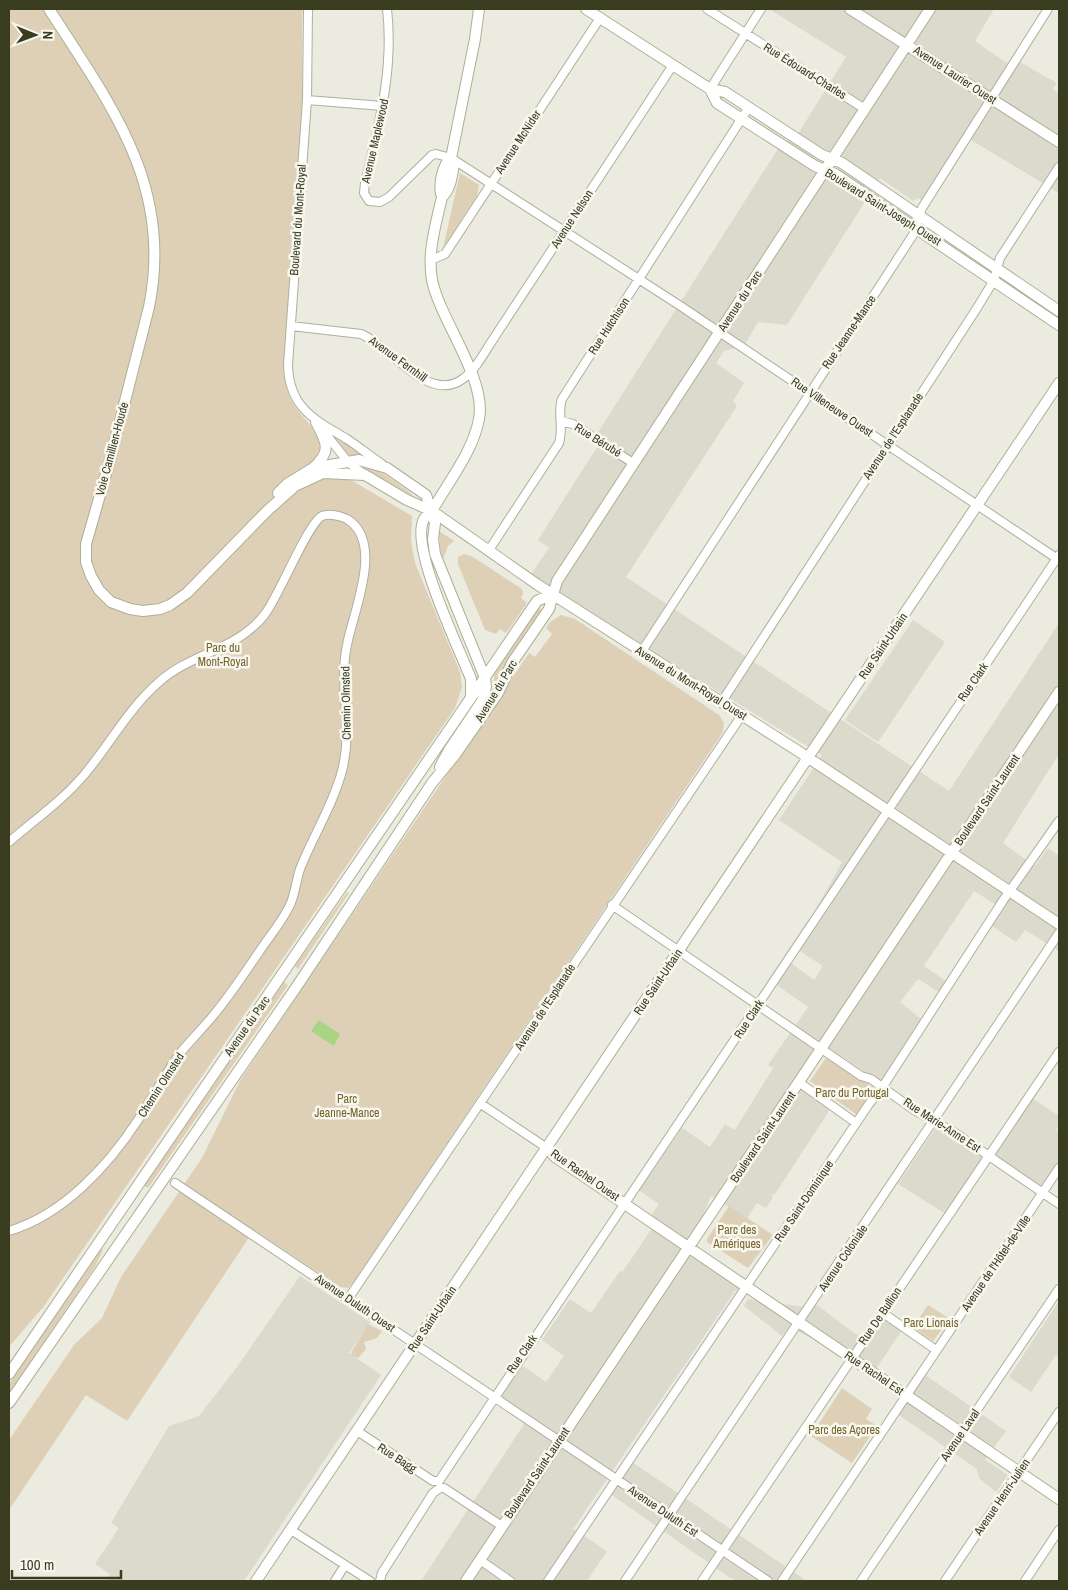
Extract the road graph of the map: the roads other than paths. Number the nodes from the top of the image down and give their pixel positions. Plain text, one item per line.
1 (48, 9) edge
2 (54, 9) edge
3 (308, 9) edge
4 (387, 9) edge
5 (479, 9) edge
6 (586, 9) edge
7 (707, 9) edge
8 (761, 9) edge
9 (850, 9) edge
10 (930, 9) edge
11 (1048, 9) edge
12 (600, 18) junction
13 (745, 33) junction
14 (906, 44) junction
15 (673, 65) junction
16 (710, 89) junction
17 (991, 98) junction
18 (307, 100) junction
19 (383, 106) junction
20 (749, 107) junction
21 (865, 109) junction
22 (742, 118) junction
23 (1059, 142) edge
24 (451, 158) junction
25 (832, 159) junction
26 (1059, 167) edge
27 (825, 170) junction
28 (490, 184) junction
29 (919, 216) junction
30 (915, 227) junction
31 (564, 230) junction
32 (431, 260) junction
33 (997, 268) junction
34 (639, 280) junction
35 (994, 280) junction
36 (1059, 311) edge
37 (1059, 324) edge
38 (291, 326) junction
39 (719, 332) junction
40 (470, 372) junction
41 (1059, 383) edge
42 (809, 392) junction
43 (561, 421) junction
44 (316, 422) junction
45 (888, 445) junction
46 (348, 462) junction
47 (633, 463) junction
48 (313, 468) junction
49 (387, 468) junction
50 (365, 475) junction
51 (977, 504) junction
52 (432, 510) junction
53 (489, 550) junction
54 (1058, 558) edge
55 (552, 594) junction
56 (642, 651) junction
57 (485, 678) junction
58 (1059, 692) edge
59 (469, 702) junction
60 (721, 703) junction
61 (742, 715) junction
62 (809, 758) junction
63 (432, 783) junction
64 (887, 811) junction
65 (1059, 821) edge
66 (9, 842) edge
67 (951, 852) junction
68 (1010, 891) junction
69 (612, 905) junction
70 (1059, 924) edge
71 (1059, 933) edge
72 (680, 950) junction
73 (758, 1006) junction
74 (822, 1049) junction
75 (1059, 1052) edge
76 (800, 1084) junction
77 (882, 1087) junction
78 (481, 1104) junction
79 (934, 1122) junction
80 (856, 1123) junction
81 (547, 1148) junction
82 (990, 1156) junction
83 (1059, 1168) edge
84 (175, 1183) dead end
85 (1043, 1192) junction
86 (625, 1203) junction
87 (1059, 1204) edge
88 (9, 1231) edge
89 (690, 1247) junction
90 (747, 1287) junction
91 (1059, 1290) edge
92 (348, 1299) junction
93 (883, 1313) junction
94 (799, 1323) junction
95 (415, 1344) junction
96 (936, 1350) junction
97 (22, 1355) junction
98 (852, 1358) junction
99 (9, 1363) edge
100 (9, 1374) edge
101 (906, 1395) junction
102 (494, 1397) junction
103 (9, 1404) edge
104 (1059, 1412) edge
105 (357, 1431) junction
106 (962, 1432) junction
107 (559, 1440) junction
108 (1019, 1472) junction
109 (616, 1479) junction
110 (439, 1485) junction
111 (1059, 1499) edge
112 (670, 1516) junction
113 (502, 1526) junction
114 (291, 1530) junction
115 (1059, 1530) edge
116 (722, 1551) junction
117 (480, 1560) junction
118 (345, 1565) junction
119 (256, 1581) edge
120 (335, 1581) edge
121 (370, 1581) edge
122 (380, 1581) edge
123 (466, 1581) edge
124 (510, 1581) edge
125 (548, 1581) edge
126 (624, 1581) edge
127 (702, 1581) edge
128 (768, 1581) edge
129 (782, 1581) edge
130 (861, 1581) edge
131 (945, 1581) edge
132 (1025, 1581) edge

1 - 50 main road, Voie Camillien-Houde
2 - 48 main road, Voie Camillien-Houde
3 - 18 street, Boulevard du Mont-Royal
4 - 19 street, Avenue Maplewood
5 - 24 main road
6 - 12 main road, Boulevard Saint-Joseph Ouest
7 - 13 street, Rue Édouard-Charles
8 - 13 street
9 - 14 main road, Avenue Laurier Ouest
10 - 14 main road, Avenue du Parc
11 - 17 street, Rue Jeanne-Mance
12 - 15 main road, Boulevard Saint-Joseph Ouest
12 - 28 street, Avenue McNider
13 - 16 street
13 - 21 street, Rue Édouard-Charles
14 - 17 main road, Avenue Laurier Ouest
14 - 21 main road, Avenue du Parc
15 - 16 main road, Boulevard Saint-Joseph Ouest
15 - 31 street, Avenue Nelson
16 - 20 main road, Boulevard Saint-Joseph Ouest
16 - 22 main road, Boulevard Saint-Joseph Ouest
17 - 23 main road, Avenue Laurier Ouest
17 - 29 street, Rue Jeanne-Mance
18 - 19 street
18 - 38 street, Boulevard du Mont-Royal
19 - 24 street, Avenue Maplewood
20 - 22 street, Rue Hutchison
20 - 25 main road, Boulevard Saint-Joseph Ouest
21 - 25 main road, Avenue du Parc
22 - 27 main road, Boulevard Saint-Joseph Ouest
22 - 34 street, Rue Hutchison
24 - 28 street, Rue Villeneuve Ouest
24 - 32 main road
25 - 27 main road, Avenue du Parc
25 - 29 main road, Boulevard Saint-Joseph Ouest
26 - 33 street, Avenue de l'Esplanade
27 - 30 main road, Boulevard Saint-Joseph Ouest
27 - 39 main road, Avenue du Parc
28 - 31 street, Rue Villeneuve Ouest
28 - 32 street, Avenue McNider
29 - 30 street, Rue Jeanne-Mance
29 - 33 main road, Boulevard Saint-Joseph Ouest
30 - 35 main road, Boulevard Saint-Joseph Ouest
30 - 42 street, Rue Jeanne-Mance
31 - 34 street, Rue Villeneuve Ouest
31 - 40 street, Avenue Nelson
32 - 40 main road
33 - 35 street, Avenue de l'Esplanade
33 - 36 main road, Boulevard Saint-Joseph Ouest
34 - 39 street, Rue Villeneuve Ouest
34 - 43 street, Rue Hutchison
35 - 37 main road, Boulevard Saint-Joseph Ouest
35 - 45 street, Avenue de l'Esplanade
38 - 40 street, Avenue Fernhill
38 - 44 street, Boulevard du Mont-Royal
39 - 42 street, Rue Villeneuve Ouest
39 - 47 main road, Avenue du Parc
40 - 52 main road
41 - 51 main road, Rue Saint-Urbain
42 - 45 street, Rue Villeneuve Ouest
42 - 56 street, Rue Jeanne-Mance
43 - 47 street, Rue Bérubé
43 - 53 street, Rue Hutchison
44 - 46 street, Boulevard du Mont-Royal
44 - 48 main road
44 - 49 street, Boulevard du Mont-Royal
45 - 51 street, Rue Villeneuve Ouest
45 - 60 street, Avenue de l'Esplanade
46 - 48 main road, Voie Camillien-Houde
46 - 49 main road, Boulevard du Mont-Royal
46 - 50 street, Boulevard du Mont-Royal
47 - 55 main road, Avenue du Parc
49 - 52 main road, Boulevard du Mont-Royal
50 - 52 main road, Boulevard du Mont-Royal
51 - 54 street, Rue Villeneuve Ouest
51 - 62 main road, Rue Saint-Urbain
52 - 53 main road, Avenue du Mont-Royal Ouest
52 - 57 main road
52 - 59 main road
53 - 55 main road, Avenue du Mont-Royal Ouest
54 - 64 street, Rue Clark
55 - 56 main road, Avenue du Mont-Royal Ouest
55 - 57 main road, Avenue du Parc
55 - 63 main road, Avenue du Parc
56 - 60 main road, Avenue du Mont-Royal Ouest
57 - 59 main road, Avenue du Parc
57 - 63 main road, Avenue du Parc
58 - 67 main road, Boulevard Saint-Laurent
59 - 97 main road, Avenue du Parc
60 - 61 main road, Avenue du Mont-Royal Ouest
61 - 62 main road, Avenue du Mont-Royal Ouest
61 - 69 street, Avenue de l'Esplanade
62 - 64 main road, Avenue du Mont-Royal Ouest
62 - 72 main road, Rue Saint-Urbain
63 - 103 main road, Avenue du Parc
64 - 67 main road, Avenue du Mont-Royal Ouest
64 - 73 street, Rue Clark
65 - 68 street, Rue Saint-Dominique
66 - 88 street, Chemin Olmsted
67 - 68 main road, Avenue du Mont-Royal Ouest
67 - 74 main road, Boulevard Saint-Laurent
68 - 70 main road, Avenue du Mont-Royal Ouest
68 - 77 street, Rue Saint-Dominique
69 - 72 street, Rue Marie-Anne Est
69 - 78 street, Avenue de l'Esplanade
71 - 79 street, Avenue Coloniale
72 - 73 street, Rue Marie-Anne Est
72 - 81 main road, Rue Saint-Urbain
73 - 74 street, Rue Marie-Anne Est
73 - 86 street, Rue Clark
74 - 76 main road, Boulevard Saint-Laurent
74 - 77 street, Rue Marie-Anne Est
75 - 82 street, Rue De Bullion
76 - 80 street
76 - 89 main road, Boulevard Saint-Laurent
77 - 79 street, Rue Marie-Anne Est
77 - 80 street, Rue Saint-Dominique
78 - 81 street, Rue Rachel Ouest
78 - 92 street, Avenue de l'Esplanade
79 - 82 street, Rue Marie-Anne Est
79 - 94 street, Avenue Coloniale
80 - 90 street, Rue Saint-Dominique
81 - 86 main road, Rue Rachel Ouest
81 - 95 main road, Rue Saint-Urbain
82 - 85 street, Rue Marie-Anne Est
82 - 93 street, Rue De Bullion
83 - 85 street, Avenue de l'Hôtel-de-Ville
84 - 92 street, Avenue Duluth Ouest
85 - 87 street, Rue Marie-Anne Est
85 - 96 street, Avenue de l'Hôtel-de-Ville
86 - 89 main road, Rue Rachel Ouest
86 - 102 street, Rue Clark
89 - 90 main road, Rue Rachel Est
89 - 107 main road, Boulevard Saint-Laurent
90 - 94 main road, Rue Rachel Est
90 - 109 street, Rue Saint-Dominique
91 - 106 street, Avenue Laval
92 - 95 street, Avenue Duluth Ouest
93 - 96 street
93 - 98 street, Rue De Bullion
94 - 98 main road, Rue Rachel Est
94 - 112 street, Avenue Coloniale
95 - 102 street, Avenue Duluth Ouest
95 - 105 main road, Rue Saint-Urbain
96 - 101 street, Avenue de l'Hôtel-de-Ville
97 - 99 main road
97 - 100 main road, Avenue du Parc
98 - 101 main road, Rue Rachel Est
98 - 116 street, Rue De Bullion
101 - 106 main road, Rue Rachel Est
101 - 129 street, Avenue de l'Hôtel-de-Ville
102 - 107 street, Avenue Duluth Ouest
102 - 110 street, Rue Clark
104 - 108 street, Avenue Henri-Julien
105 - 110 street, Rue Bagg
105 - 114 main road, Rue Saint-Urbain
106 - 108 main road, Rue Rachel Est
106 - 130 street, Avenue Laval
107 - 109 street, Avenue Duluth Est
107 - 113 main road, Boulevard Saint-Laurent
108 - 111 main road, Rue Rachel Est
108 - 131 street, Avenue Henri-Julien
109 - 112 street, Avenue Duluth Est
109 - 125 street, Rue Saint-Dominique
110 - 113 street, Rue Bagg
110 - 122 street, Rue Clark
112 - 116 street, Avenue Duluth Est
112 - 126 street, Avenue Coloniale
113 - 117 main road, Boulevard Saint-Laurent
114 - 118 street
114 - 119 main road, Rue Saint-Urbain
115 - 132 street
116 - 127 street, Rue De Bullion
116 - 128 street, Avenue Duluth Est
117 - 123 main road, Boulevard Saint-Laurent
117 - 124 street
118 - 120 street
118 - 121 street

